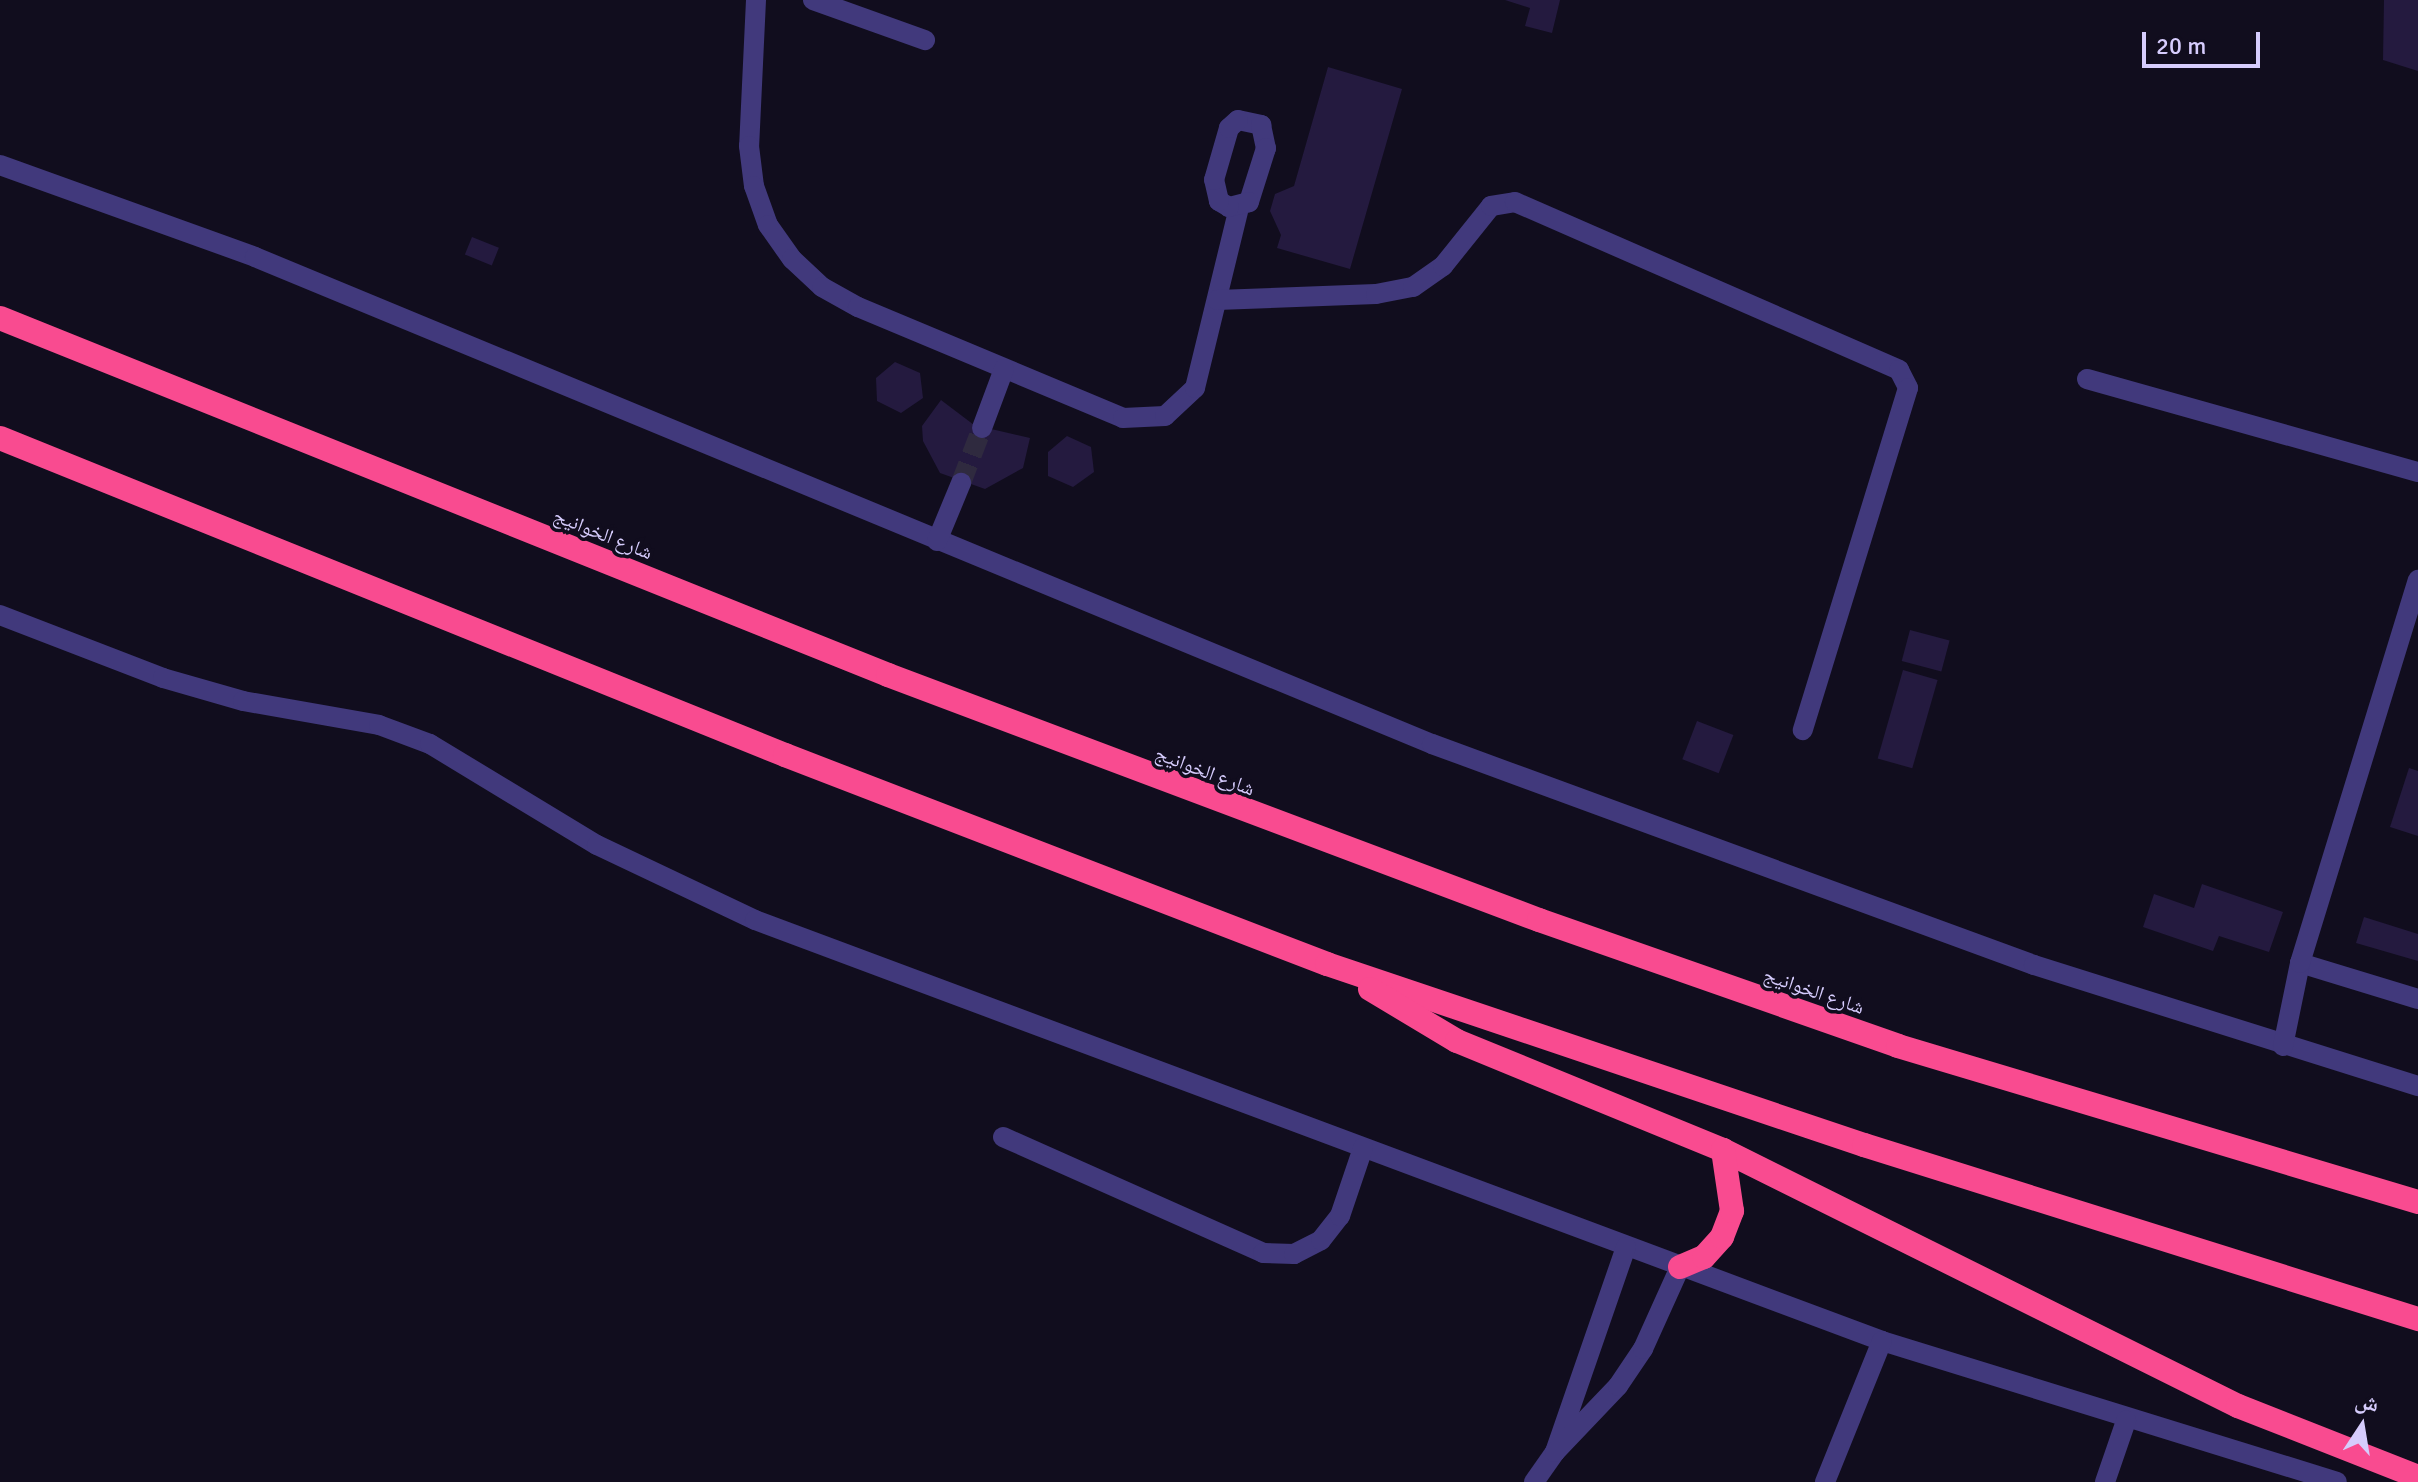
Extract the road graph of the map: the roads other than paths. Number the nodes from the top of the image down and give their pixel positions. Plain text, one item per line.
1 (756, 0) edge
2 (813, 0) edge
3 (925, 40) dead end
4 (0, 165) edge
5 (1239, 207) dead end
6 (1217, 300) junction
7 (0, 318) edge
8 (1004, 369) junction
9 (2087, 379) dead end
10 (982, 428) tunnel mouth
11 (0, 438) edge
12 (2418, 472) edge
13 (961, 483) tunnel mouth
14 (937, 541) junction
15 (2418, 580) edge
16 (0, 615) edge
17 (1803, 730) dead end
18 (2300, 963) junction
19 (1327, 964) junction
20 (2418, 999) edge
21 (2283, 1046) junction
22 (2418, 1086) edge
23 (1003, 1137) dead end
24 (1363, 1148) junction
25 (1723, 1150) junction
26 (2418, 1202) edge
27 (1626, 1247) junction
28 (1680, 1267) junction
29 (2418, 1319) edge
30 (1882, 1341) junction
31 (2126, 1421) junction
32 (1555, 1452) junction
33 (2418, 1477) edge
34 (1534, 1482) edge
35 (1825, 1482) edge
36 (2105, 1482) edge
37 (2337, 1482) edge

1 - 8 street
2 - 3 street
4 - 14 street
5 - 6 street
6 - 8 street
6 - 17 street
7 - 26 highway, شارع الخوانيج
8 - 10 street
9 - 12 street
11 - 19 highway
13 - 14 street
14 - 21 street
15 - 18 street
16 - 24 street
18 - 20 street
18 - 21 street
19 - 25 highway
19 - 29 highway
21 - 22 street
23 - 24 street
24 - 27 street
25 - 28 highway
25 - 33 highway
27 - 28 street
27 - 32 street
28 - 30 street
28 - 32 street
30 - 31 street
30 - 35 street
31 - 36 street
31 - 37 street
32 - 34 street

